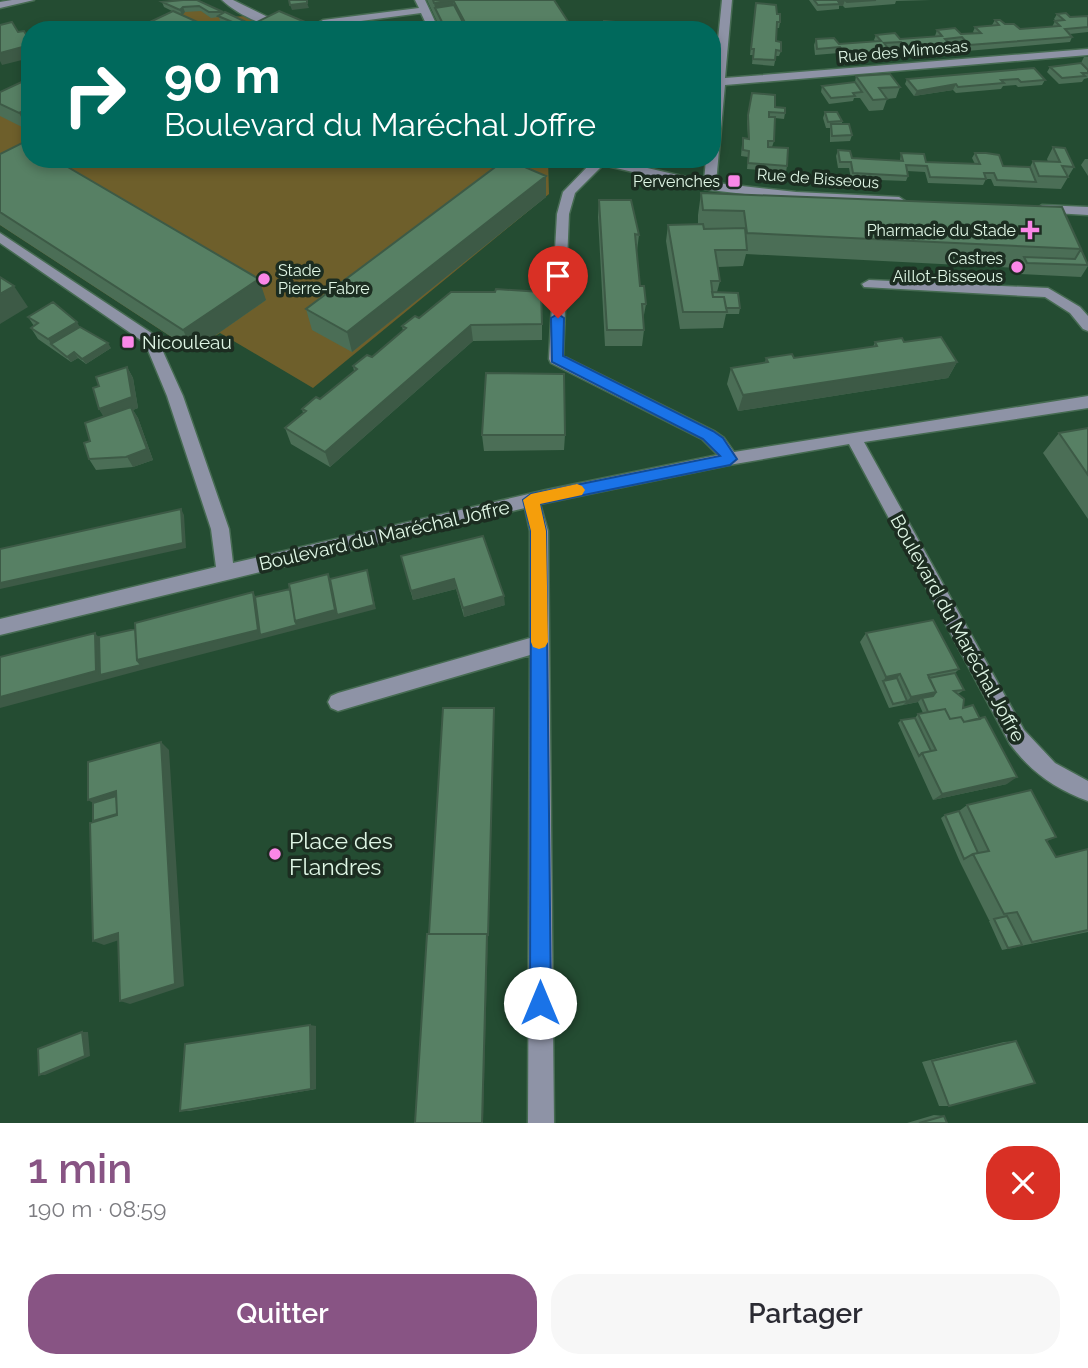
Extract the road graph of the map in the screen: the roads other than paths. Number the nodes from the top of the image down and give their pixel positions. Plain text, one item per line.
1 (29, 0) edge
2 (227, 0) edge
3 (727, 0) edge
4 (0, 5) edge
5 (422, 5) edge
6 (268, 21) edge
7 (334, 21) edge
8 (430, 21) edge
9 (721, 33) edge
10 (1088, 51) edge
11 (721, 82) edge
12 (589, 168) edge
13 (643, 168) edge
14 (712, 168) edge
15 (710, 186) junction
16 (907, 201) edge
17 (1032, 208) edge
18 (1088, 211) edge
19 (0, 237) edge
20 (869, 284) dead end
21 (1088, 326) edge
22 (1088, 402) edge
23 (854, 439) junction
24 (730, 459) junction
25 (531, 500) junction
26 (225, 573) junction
27 (0, 627) edge
28 (539, 644) junction
29 (338, 702) dead end
30 (1088, 791) edge
31 (541, 1123) edge

1 - 4 street
2 - 6 street
3 - 9 street
5 - 7 street
5 - 8 street
10 - 11 street, Rue des Mimosas
12 - 24 street
13 - 15 street, Rue de Bisseous
14 - 15 street
15 - 16 street, Rue de Bisseous
17 - 18 street
19 - 26 street
20 - 21 street
22 - 23 street, Boulevard du Maréchal Joffre
23 - 24 street, Boulevard du Maréchal Joffre
23 - 30 street, Boulevard du Maréchal Joffre
24 - 25 street, Boulevard du Maréchal Joffre
25 - 26 street, Boulevard du Maréchal Joffre
25 - 28 street
26 - 27 street, Boulevard du Maréchal Joffre
28 - 29 street
28 - 31 street

